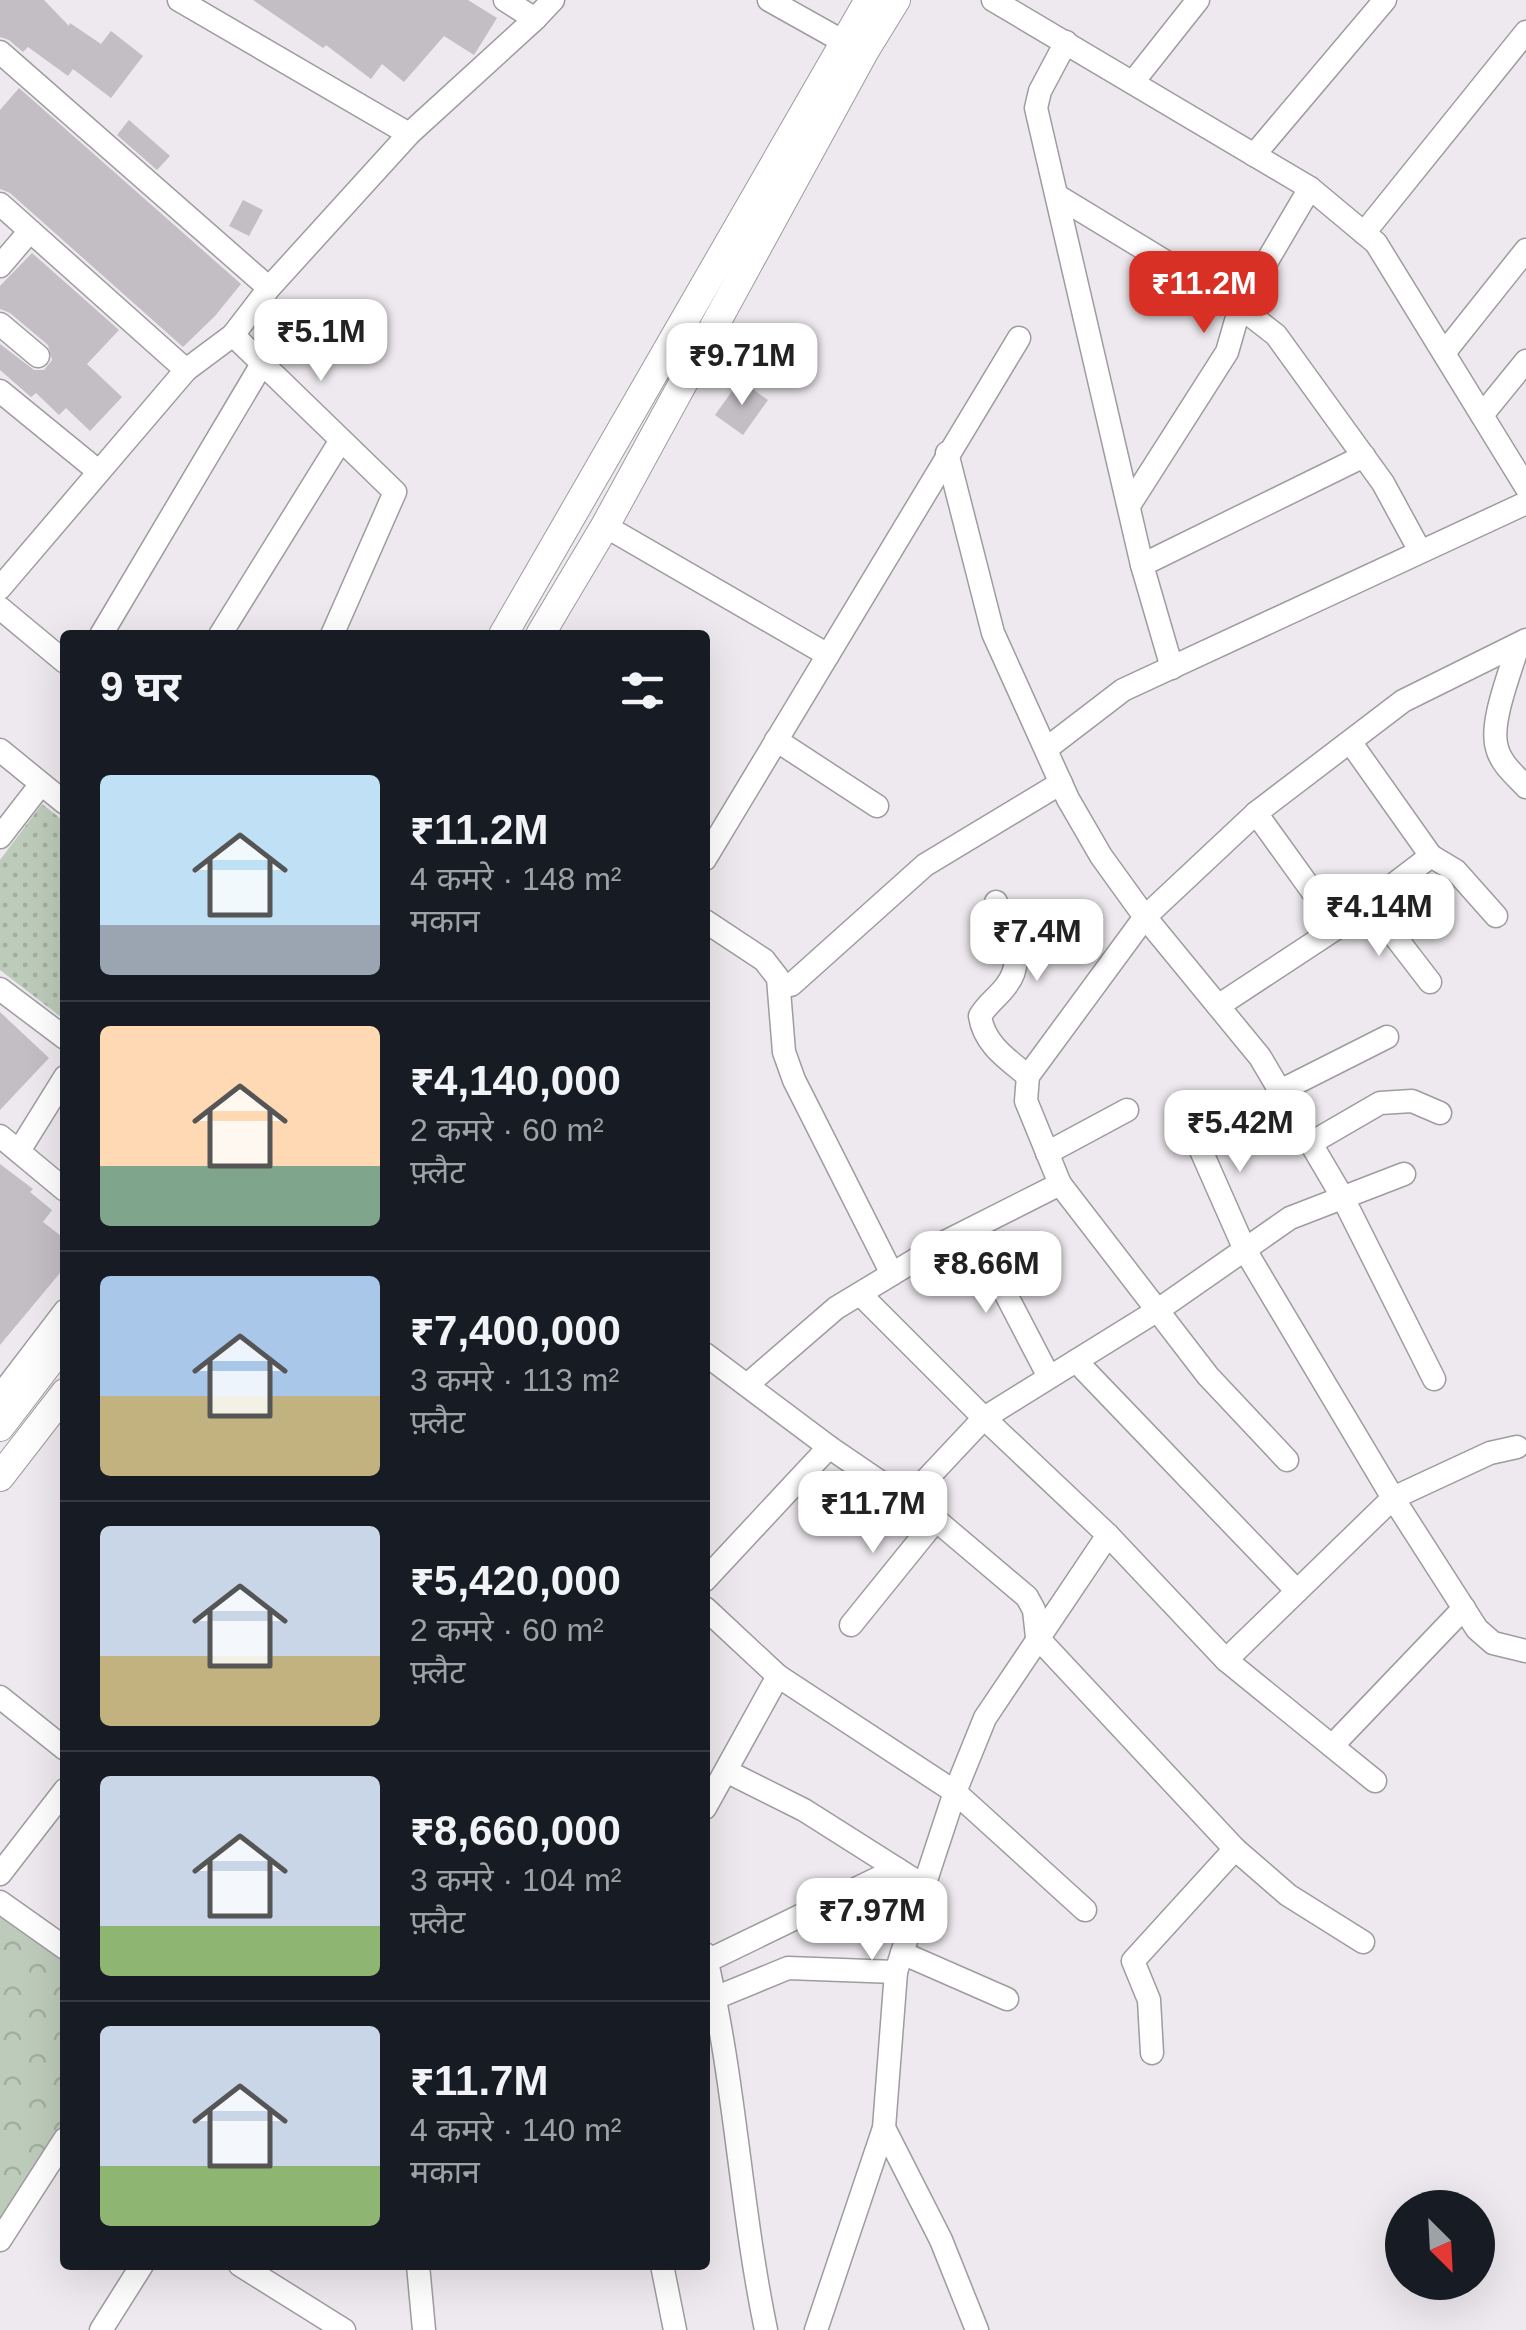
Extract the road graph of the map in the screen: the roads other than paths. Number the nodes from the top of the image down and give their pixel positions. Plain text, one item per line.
1 (179, 0) edge
2 (506, 0) edge
3 (553, 0) edge
4 (770, 0) edge
5 (869, 0) edge
6 (896, 0) edge
7 (993, 0) edge
8 (1198, 0) edge
9 (1384, 0) edge
10 (535, 20) junction
11 (1526, 32) edge
12 (844, 42) junction
13 (1066, 42) junction
14 (0, 52) edge
15 (1133, 82) junction
16 (410, 134) junction
17 (1254, 155) junction
18 (1310, 188) junction
19 (1059, 197) junction
20 (0, 204) edge
21 (30, 231) junction
22 (1364, 233) junction
23 (1526, 250) edge
24 (0, 266) edge
25 (269, 288) junction
26 (1240, 307) junction
27 (0, 324) edge
28 (232, 336) junction
29 (1019, 338) dead end
30 (1444, 353) junction
31 (38, 356) dead end
32 (1526, 361) edge
33 (262, 364) junction
34 (186, 370) junction
35 (0, 391) edge
36 (1482, 415) junction
37 (340, 440) junction
38 (947, 453) junction
39 (1364, 456) junction
40 (98, 471) junction
41 (1526, 487) edge
42 (1526, 503) edge
43 (1130, 504) junction
44 (605, 526) junction
45 (1420, 551) junction
46 (1142, 565) junction
47 (0, 588) edge
48 (5, 622) edge
49 (104, 630) edge
50 (223, 630) edge
51 (334, 630) edge
52 (506, 630) edge
53 (543, 630) edge
54 (1522, 642) edge
55 (828, 656) junction
56 (60, 659) edge
57 (1172, 668) junction
58 (776, 740) junction
59 (1351, 743) junction
60 (0, 750) edge
61 (1058, 775) junction
62 (41, 784) junction
63 (1526, 787) edge
64 (60, 800) edge
65 (877, 806) dead end
66 (1256, 813) junction
67 (0, 837) edge
68 (710, 851) edge
69 (1432, 856) junction
70 (996, 902) dead end
71 (1370, 904) junction
72 (1496, 916) dead end
73 (1145, 917) junction
74 (710, 925) edge
75 (1338, 927) junction
76 (778, 975) junction
77 (1430, 982) dead end
78 (0, 989) edge
79 (1218, 1006) junction
80 (60, 1034) edge
81 (1387, 1037) dead end
82 (1028, 1076) junction
83 (60, 1085) edge
84 (1280, 1091) junction
85 (1127, 1110) dead end
86 (1440, 1114) dead end
87 (1188, 1121) dead end
88 (0, 1136) edge
89 (1310, 1143) junction
90 (19, 1151) junction
91 (1048, 1153) junction
92 (1404, 1174) dead end
93 (1060, 1184) junction
94 (60, 1186) edge
95 (1343, 1198) junction
96 (972, 1230) junction
97 (1245, 1250) junction
98 (892, 1274) junction
99 (860, 1294) junction
100 (1158, 1310) junction
101 (60, 1318) edge
102 (60, 1349) edge
103 (710, 1358) edge
104 (1076, 1361) junction
105 (1049, 1378) junction
106 (1434, 1379) dead end
107 (747, 1386) junction
108 (0, 1396) edge
109 (60, 1399) edge
110 (984, 1418) junction
111 (0, 1427) edge
112 (1518, 1447) dead end
113 (829, 1448) junction
114 (1287, 1460) dead end
115 (0, 1476) edge
116 (1393, 1498) junction
117 (908, 1500) junction
118 (936, 1520) junction
119 (1108, 1535) junction
120 (710, 1574) edge
121 (1298, 1591) junction
122 (1464, 1608) junction
123 (710, 1613) edge
124 (851, 1624) dead end
125 (1037, 1637) junction
126 (1526, 1651) edge
127 (1226, 1660) junction
128 (778, 1676) junction
129 (0, 1697) edge
130 (60, 1744) edge
131 (1332, 1746) junction
132 (726, 1771) junction
133 (1375, 1781) dead end
134 (954, 1792) junction
135 (60, 1796) edge
136 (710, 1799) edge
137 (1234, 1849) junction
138 (898, 1869) junction
139 (0, 1874) edge
140 (924, 1886) junction
141 (0, 1902) edge
142 (1086, 1910) dead end
143 (1362, 1942) dead end
144 (60, 1944) edge
145 (710, 1957) edge
146 (900, 1962) junction
147 (710, 1978) edge
148 (714, 1998) junction
149 (1006, 1999) dead end
150 (1152, 2053) dead end
151 (728, 2077) junction
152 (710, 2082) edge
153 (884, 2128) junction
154 (60, 2147) edge
155 (0, 2240) edge
156 (139, 2270) edge
157 (248, 2270) edge
158 (418, 2270) edge
159 (663, 2270) edge
160 (101, 2330) edge
161 (344, 2330) edge
162 (424, 2330) edge
163 (675, 2330) edge
164 (766, 2330) edge
165 (816, 2330) edge
166 (976, 2330) edge

1 - 16 street
2 - 10 street
3 - 10 street
4 - 12 street
5 - 12 main road
6 - 44 main road
7 - 13 street
8 - 15 street
9 - 17 street
10 - 16 street
11 - 22 street
12 - 52 main road
13 - 15 street
13 - 19 street
14 - 25 street
15 - 17 street
16 - 25 street
17 - 18 street
18 - 22 street
18 - 26 street
19 - 26 street
19 - 43 street
20 - 21 street
21 - 24 street
21 - 34 street
22 - 30 street
23 - 30 street
25 - 28 street
26 - 39 street
26 - 43 street
27 - 31 street
28 - 33 street
28 - 34 street
29 - 38 street
30 - 36 street
32 - 36 street
33 - 37 street
33 - 49 street
34 - 40 street
35 - 40 street
36 - 41 street
37 - 50 street
37 - 51 street
38 - 55 street
38 - 61 street
39 - 45 street
39 - 46 street
40 - 47 street
42 - 45 street
43 - 46 street
44 - 53 main road
44 - 55 street
45 - 57 street
46 - 57 street
48 - 56 street
54 - 59 street
54 - 63 street
55 - 58 street
57 - 61 street
58 - 65 street
58 - 68 street
59 - 66 street
59 - 69 street
60 - 62 street
61 - 73 street
61 - 76 street
62 - 64 street
62 - 67 street
66 - 73 street
66 - 75 street
69 - 71 street
69 - 72 street
70 - 82 street
71 - 75 street
71 - 77 street
73 - 79 street
73 - 82 street
74 - 76 street
75 - 79 street
76 - 98 street
78 - 80 street
79 - 84 street
81 - 84 street
82 - 91 street
83 - 90 street
84 - 89 street
85 - 91 street
86 - 89 street
87 - 97 street
88 - 90 street
89 - 95 street
90 - 94 street
91 - 93 street
92 - 95 street
93 - 96 street
93 - 100 street
95 - 97 street
95 - 106 street
96 - 98 street
96 - 105 street
97 - 100 street
97 - 116 street
98 - 99 street
99 - 107 street
99 - 110 street
100 - 104 street
100 - 114 street
101 - 108 street
102 - 111 main road
103 - 107 street
104 - 105 street
104 - 121 street
105 - 110 street
107 - 113 street
109 - 115 main road
110 - 117 street
110 - 119 street
112 - 116 street
113 - 117 street
113 - 120 street
116 - 121 street
116 - 122 street
117 - 118 street
118 - 124 street
118 - 125 street
119 - 125 street
119 - 127 street
121 - 127 street
122 - 126 street
122 - 131 street
123 - 128 street
125 - 134 street
125 - 137 street
127 - 131 street
128 - 132 street
128 - 134 street
129 - 130 street
131 - 133 street
132 - 136 street
132 - 138 street
134 - 140 street
134 - 142 street
135 - 139 street
137 - 143 street
137 - 150 street
138 - 140 street
138 - 145 street
140 - 146 street
141 - 144 street
146 - 148 street
146 - 149 street
146 - 153 street
147 - 148 street
148 - 151 street
151 - 152 street
151 - 164 street
153 - 165 street
153 - 166 street
154 - 155 street
156 - 160 street
157 - 161 street
158 - 162 street
159 - 163 street

